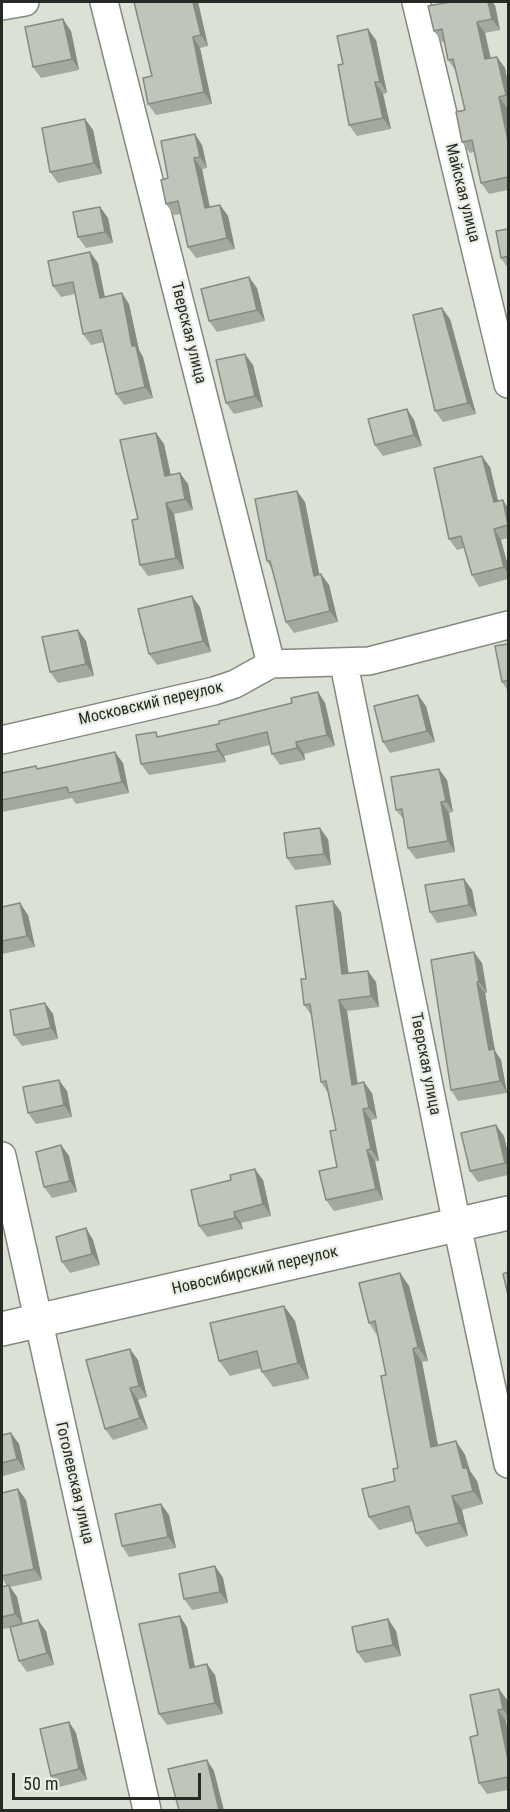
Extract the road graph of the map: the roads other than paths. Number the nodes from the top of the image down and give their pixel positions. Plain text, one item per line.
1 (25, 2) edge
2 (104, 2) edge
3 (416, 2) edge
4 (2, 6) edge
5 (508, 384) edge
6 (508, 624) edge
7 (271, 664) junction
8 (345, 664) junction
9 (2, 740) edge
10 (2, 1156) edge
11 (508, 1213) edge
12 (457, 1225) junction
13 (37, 1321) junction
14 (2, 1329) edge
15 (508, 1464) edge
16 (147, 1810) edge

1 - 4 street
2 - 7 street, Тверская улица
3 - 5 street, Майская улица
6 - 8 street, Московский переулок
7 - 8 street, Московский переулок
7 - 9 street, Московский переулок
8 - 12 street, Тверская улица
10 - 13 street, Гоголевская улица
11 - 12 street, Новосибирский переулок
12 - 13 street, Новосибирский переулок
12 - 15 street, Тверская улица
13 - 14 street, Новосибирский переулок
13 - 16 street, Гоголевская улица

